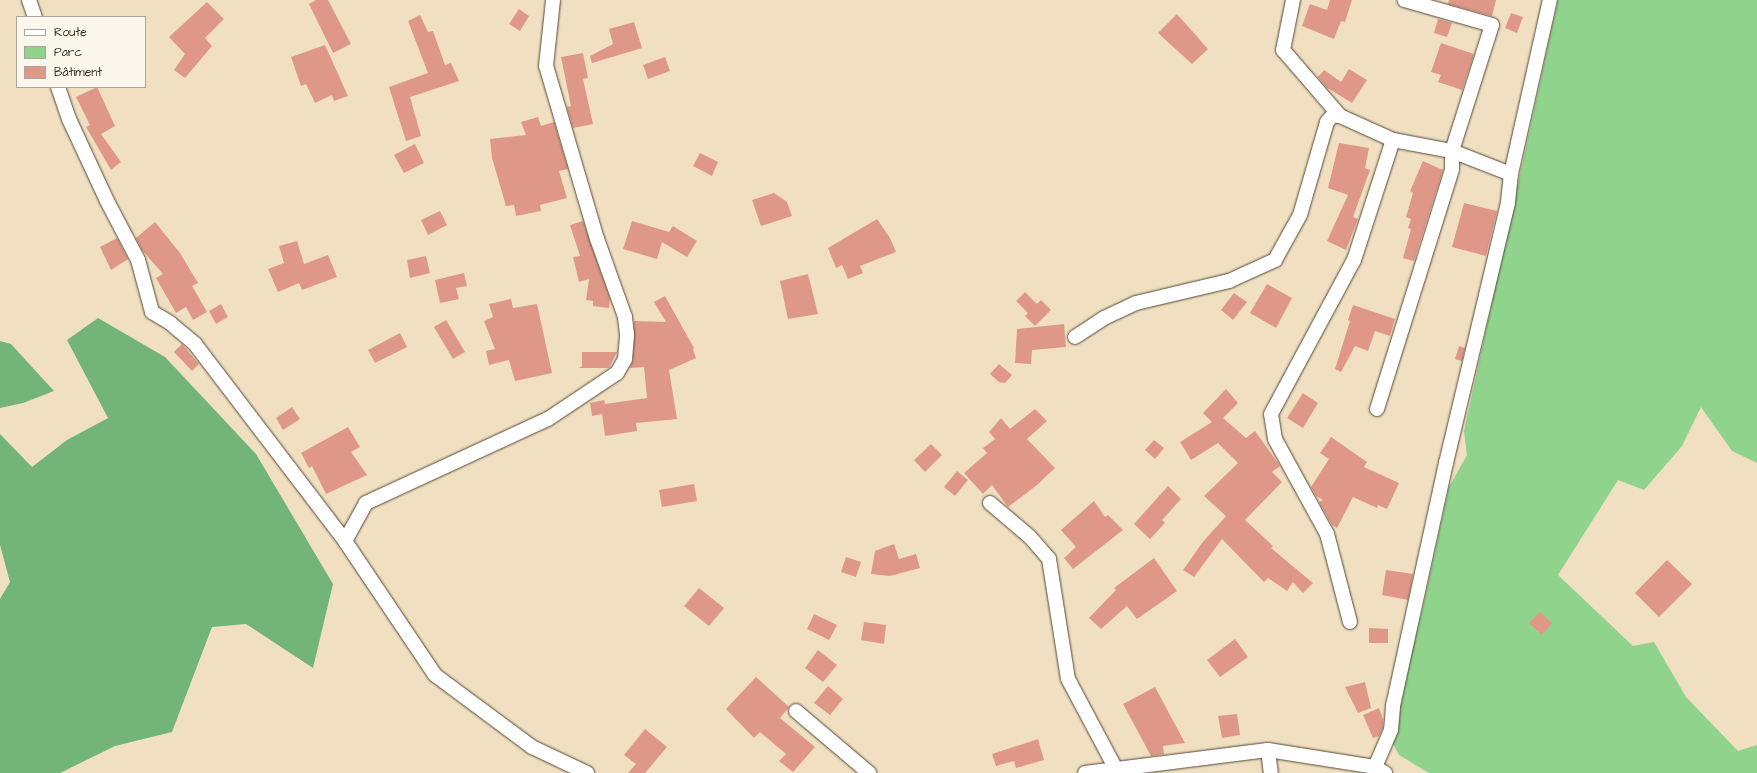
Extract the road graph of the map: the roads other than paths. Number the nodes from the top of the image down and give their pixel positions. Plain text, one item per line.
1 (29, 0) edge
2 (553, 0) edge
3 (1293, 0) edge
4 (1404, 0) edge
5 (1550, 0) edge
6 (35, 16) edge
7 (58, 88) edge
8 (1340, 116) junction
9 (1393, 140) junction
10 (1452, 151) junction
11 (1511, 174) junction
12 (1075, 337) dead end
13 (1377, 409) dead end
14 (990, 504) dead end
15 (345, 541) junction
16 (1350, 622) dead end
17 (796, 711) dead end
18 (532, 747) junction
19 (1268, 750) junction
20 (1117, 770) edge
21 (1380, 770) edge
22 (566, 773) edge
23 (587, 773) edge
24 (869, 773) edge
25 (1085, 773) edge
26 (1271, 773) edge

1 - 6 street
2 - 15 street
3 - 8 street
4 - 10 street
5 - 11 street
7 - 15 street
8 - 9 street
8 - 12 street
9 - 10 street
9 - 16 street
10 - 11 street
10 - 13 street
11 - 21 street
14 - 20 street
15 - 18 street
17 - 24 street
18 - 22 street
18 - 23 street
19 - 20 street
19 - 21 street
19 - 26 street
20 - 25 street

